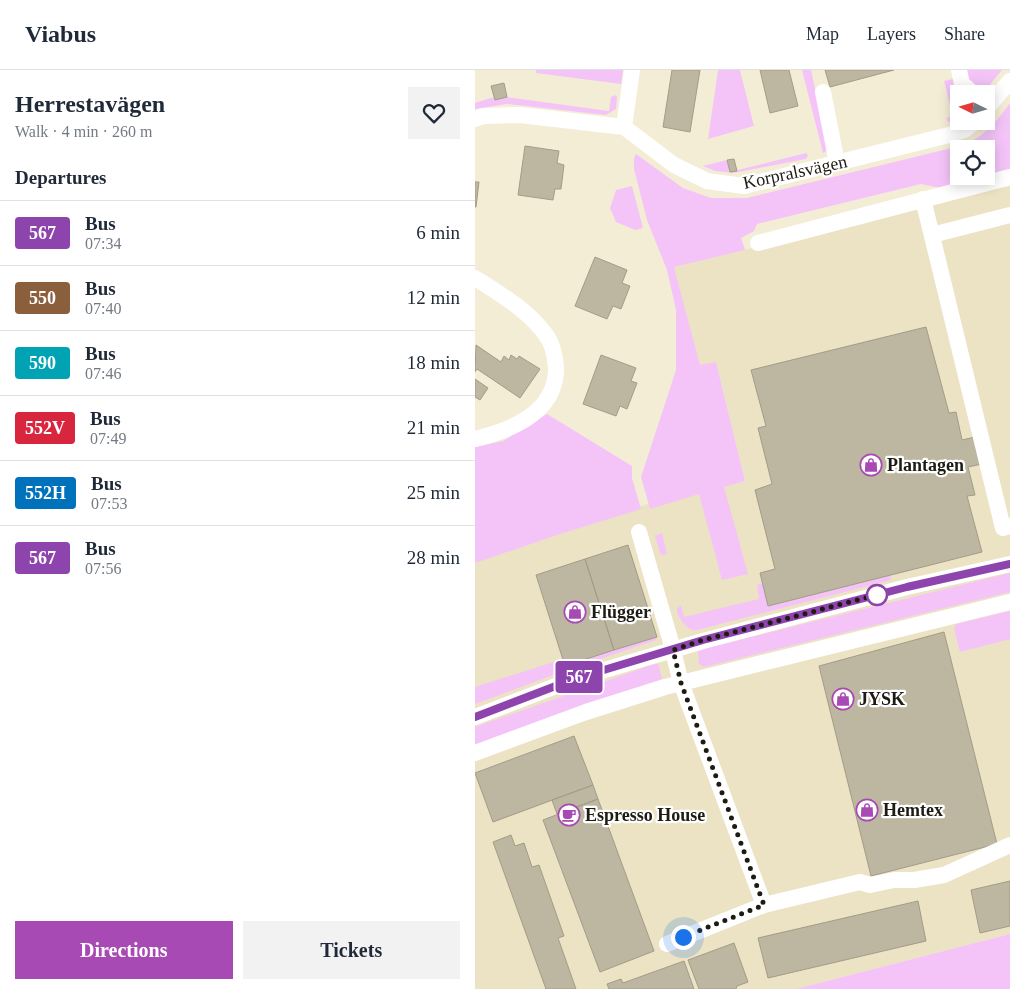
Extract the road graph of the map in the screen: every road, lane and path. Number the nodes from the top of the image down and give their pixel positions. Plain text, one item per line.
1 (632, 70) edge
2 (959, 70) edge
3 (1010, 80) edge
4 (963, 85) edge
5 (823, 92) dead end
6 (995, 97) edge
7 (475, 119) edge
8 (624, 127) junction
9 (964, 130) edge
10 (837, 163) junction
11 (1010, 177) edge
12 (923, 199) junction
13 (1010, 215) edge
14 (932, 235) junction
15 (757, 243) dead end
16 (475, 278) edge
17 (475, 439) edge
18 (1010, 526) edge
19 (639, 532) dead end
20 (1010, 564) edge
21 (1010, 602) edge
22 (673, 650) junction
23 (681, 683) junction
24 (475, 717) edge
25 (475, 753) edge
26 (1010, 845) edge
27 (764, 905) junction
28 (667, 944) dead end

1 - 8 street
2 - 4 street
3 - 6 street
5 - 10 street
7 - 8 street
8 - 10 street, Korpralsvägen
9 - 10 street, Korpralsvägen
11 - 12 street
12 - 14 street
12 - 15 street
13 - 14 street
14 - 18 street
16 - 17 street
19 - 22 street
20 - 22 street
21 - 23 street
22 - 23 street
22 - 24 street
23 - 25 street
23 - 27 street
26 - 27 street
27 - 28 street

